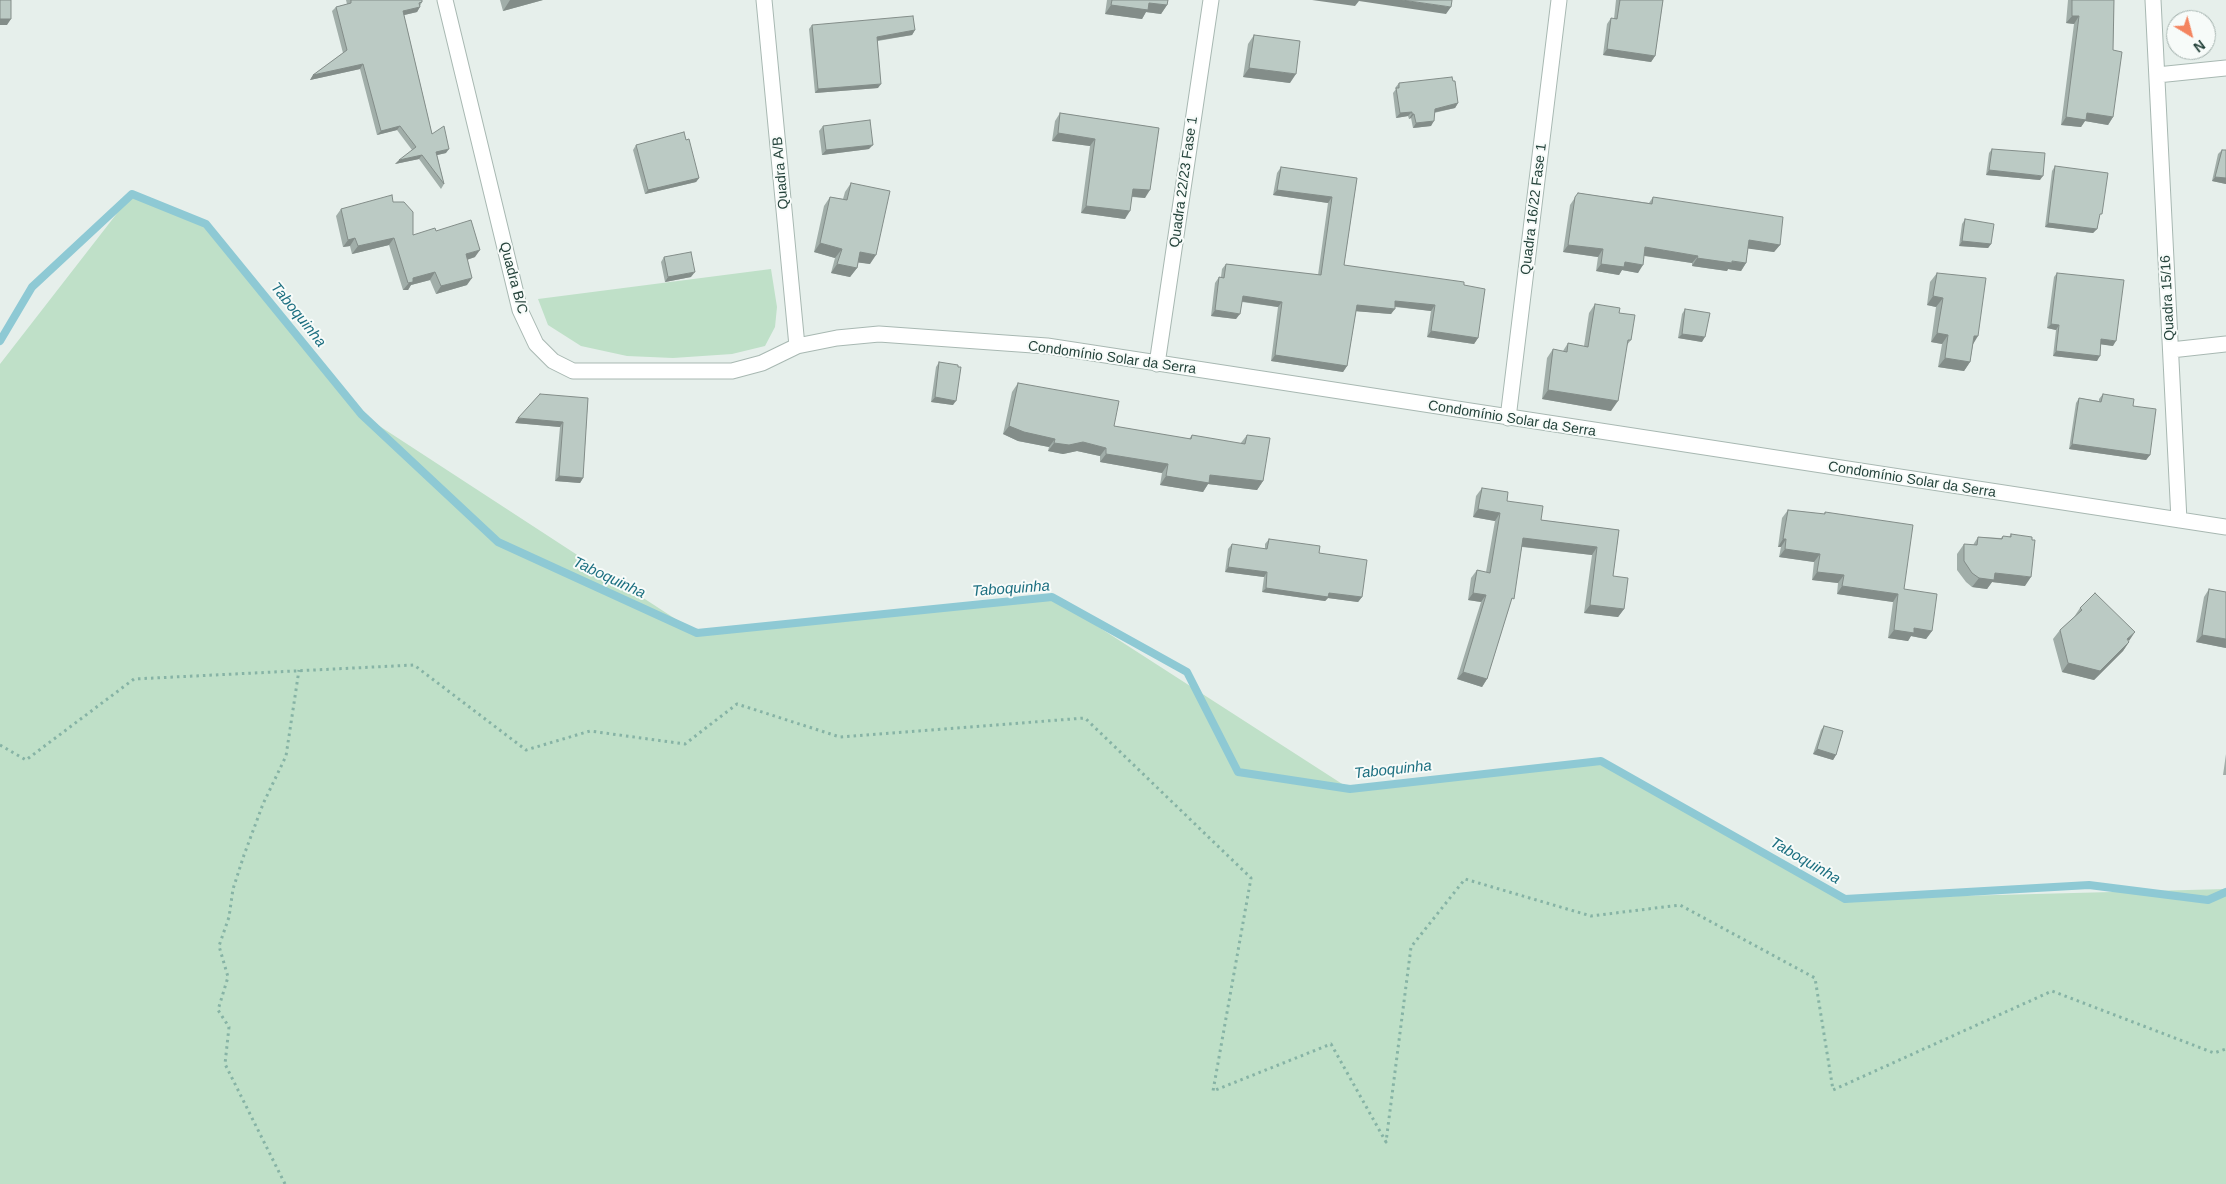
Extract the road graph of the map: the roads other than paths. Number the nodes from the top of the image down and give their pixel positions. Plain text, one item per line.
1 (445, 0) edge
2 (764, 0) edge
3 (1211, 0) edge
4 (1559, 0) edge
5 (2153, 0) edge
6 (2226, 68) edge
7 (2157, 75) junction
8 (2226, 344) edge
9 (797, 346) junction
10 (2170, 350) junction
11 (1157, 364) junction
12 (1508, 418) junction
13 (2179, 520) junction
14 (2226, 527) edge

1 - 9 street, Quadra B/C
2 - 9 street, Quadra A/B
3 - 11 street, Quadra 22/23 Fase 1
4 - 12 street, Quadra 16/22 Fase 1
5 - 7 street, Quadra 15/16
6 - 7 street
7 - 10 street, Quadra 15/16
8 - 10 street
9 - 11 street, Condomínio Solar da Serra
10 - 13 street, Quadra 15/16
11 - 12 street, Condomínio Solar da Serra
12 - 13 street, Condomínio Solar da Serra
13 - 14 street, Condomínio Solar da Serra

